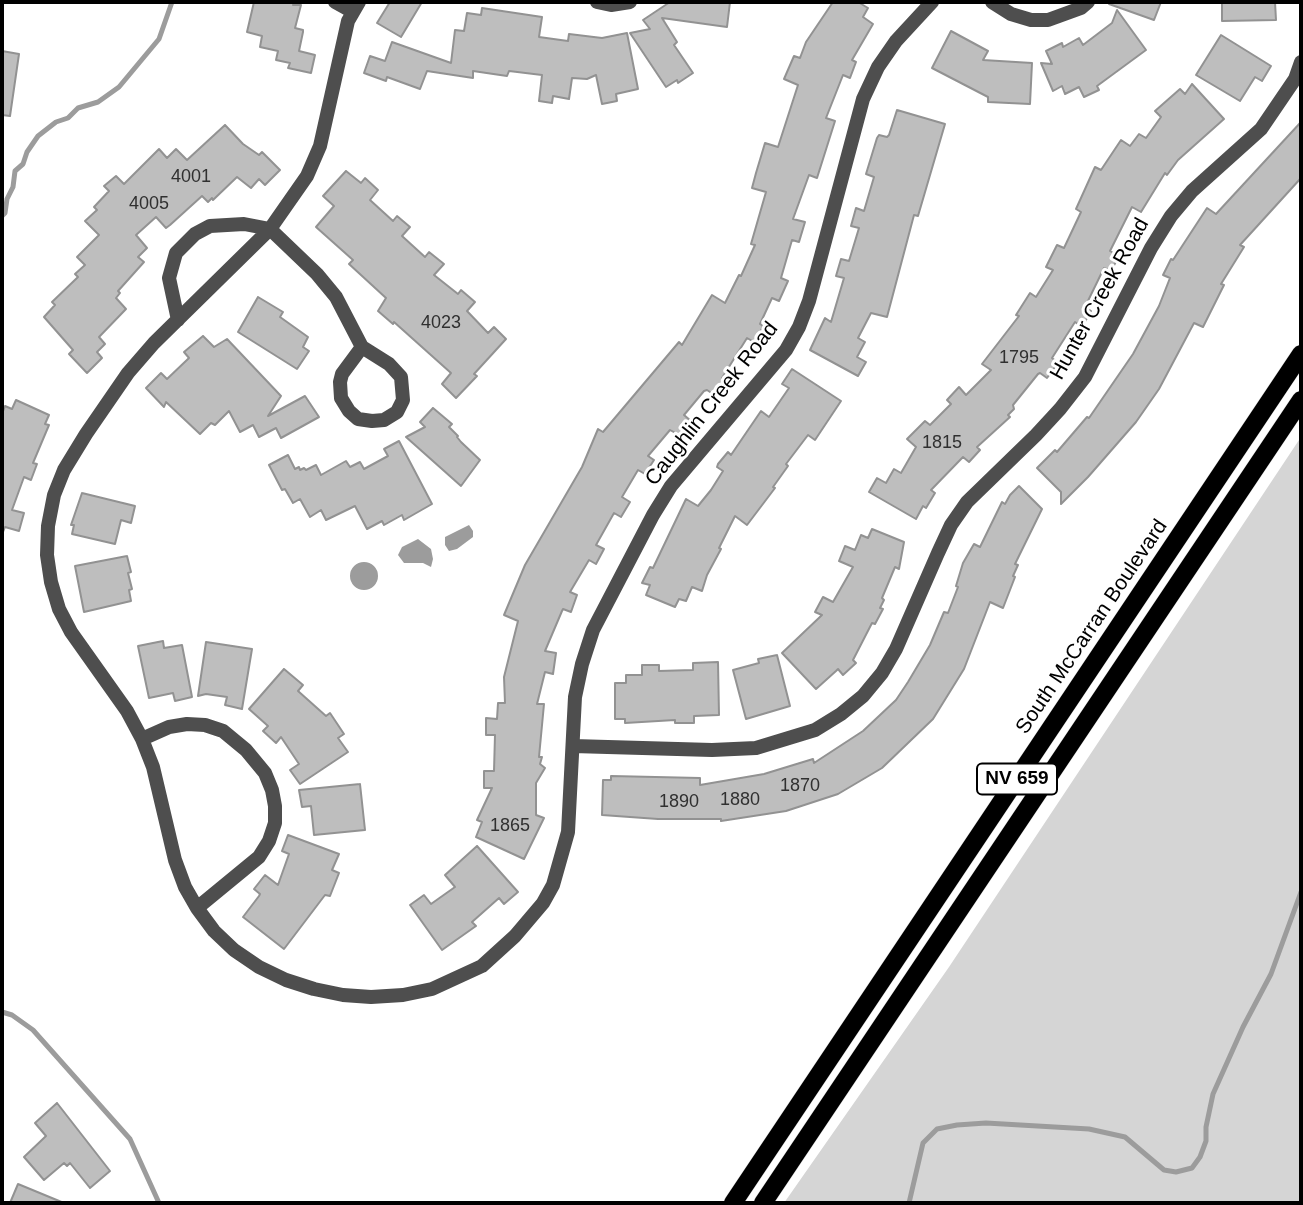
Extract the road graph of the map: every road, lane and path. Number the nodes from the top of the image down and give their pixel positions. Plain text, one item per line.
1 (335, 2) edge
2 (597, 2) edge
3 (631, 2) edge
4 (932, 2) edge
5 (992, 2) edge
6 (1088, 2) edge
7 (356, 7) edge
8 (1301, 62) edge
9 (270, 229) junction
10 (178, 320) junction
11 (362, 347) junction
12 (1301, 354) edge
13 (1301, 400) edge
14 (142, 739) junction
15 (573, 746) junction
16 (197, 908) junction
17 (733, 1203) edge
18 (763, 1203) edge

1 - 7 street
2 - 3 street
4 - 15 street, Caughlin Creek Road
5 - 6 street
7 - 9 street, Caughlin Creek Road
8 - 15 street, Hunter Creek Road
9 - 10 street, Caughlin Creek Road
9 - 10 street
9 - 11 street
10 - 14 street, Caughlin Creek Road
11 - 11 street
12 - 17 main road, South McCarran Boulevard / NV 659
13 - 18 main road, NV 659
14 - 16 street, Caughlin Creek Road
14 - 16 street
15 - 16 street, Caughlin Creek Road

